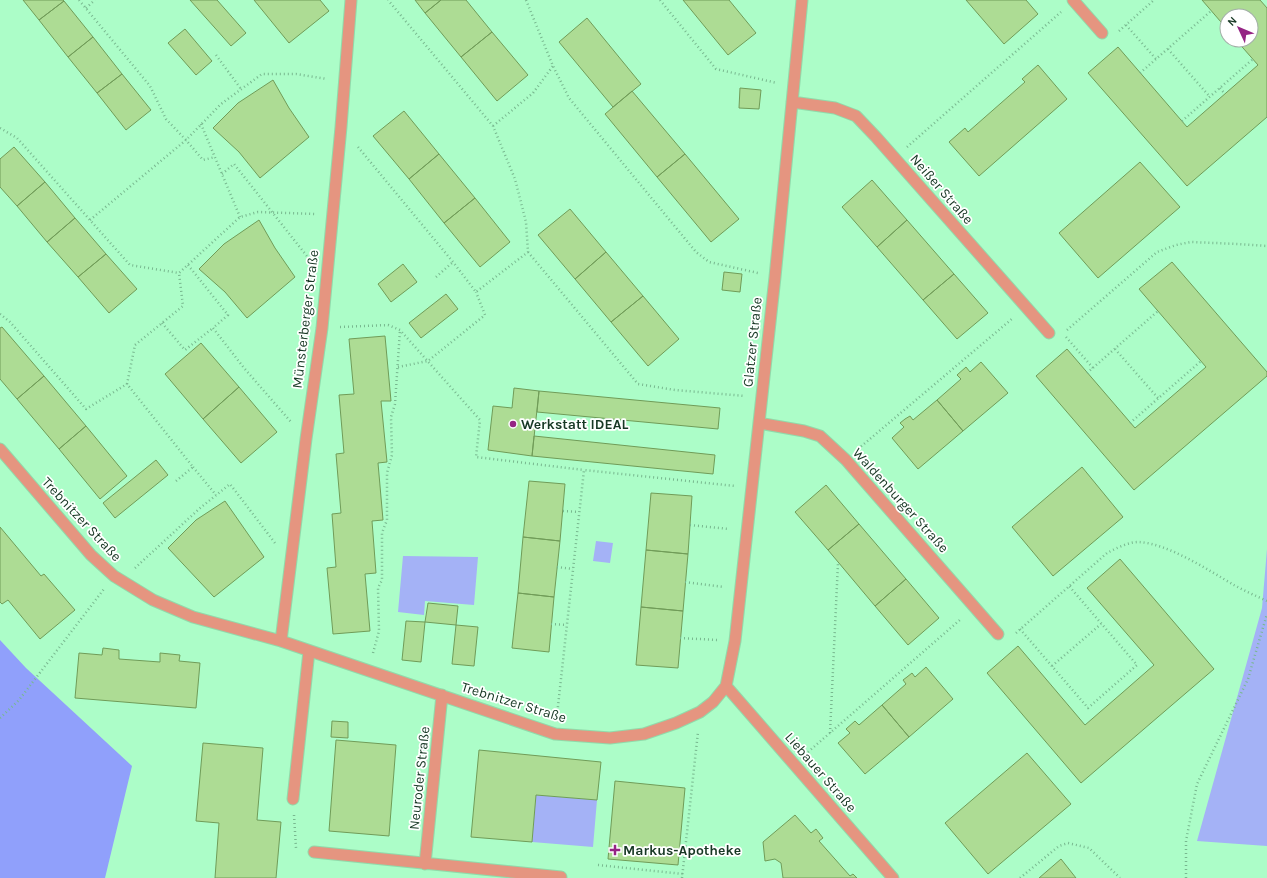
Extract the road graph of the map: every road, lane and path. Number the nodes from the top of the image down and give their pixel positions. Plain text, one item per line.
1 (79, 0) edge
2 (95, 0) edge
3 (351, 0) edge
4 (388, 0) edge
5 (526, 0) edge
6 (660, 0) edge
7 (802, 0) edge
8 (1074, 0) edge
9 (1154, 0) edge
10 (86, 8) junction
11 (1211, 11) dead end
12 (1126, 25) junction
13 (1102, 33) joint
14 (1168, 49) junction
15 (216, 55) dead end
16 (1156, 59) junction
17 (1253, 59) dead end
18 (553, 66) junction
19 (1140, 73) dead end
20 (344, 81) junction
21 (793, 86) junction
22 (1220, 88) junction
23 (241, 89) junction
24 (1225, 94) dead end
25 (1210, 97) junction
26 (792, 102) junction
27 (1182, 121) dead end
28 (201, 124) junction
29 (493, 126) junction
30 (341, 127) junction
31 (0, 128) edge
32 (186, 140) junction
33 (215, 157) junction
34 (895, 158) junction
35 (222, 174) junction
36 (271, 212) junction
37 (332, 215) junction
38 (240, 217) junction
39 (90, 220) junction
40 (1267, 246) edge
41 (528, 252) junction
42 (453, 262) junction
43 (188, 265) junction
44 (179, 273) junction
45 (436, 276) dead end
46 (774, 277) junction
47 (326, 280) junction
48 (476, 292) junction
49 (1026, 306) junction
50 (1158, 311) dead end
51 (0, 314) edge
52 (162, 323) junction
53 (213, 328) junction
54 (322, 328) junction
55 (400, 330) junction
56 (1049, 333) dead end
57 (1116, 348) junction
58 (428, 361) junction
59 (1201, 361) dead end
60 (398, 367) junction
61 (1093, 368) junction
62 (1087, 373) dead end
63 (127, 384) junction
64 (761, 397) junction
65 (1158, 398) junction
66 (759, 423) junction
67 (1130, 423) dead end
68 (306, 439) junction
69 (0, 449) edge
70 (846, 460) junction
71 (193, 467) junction
72 (584, 470) junction
73 (176, 481) dead end
74 (751, 488) junction
75 (216, 495) junction
76 (563, 511) dead end
77 (579, 512) junction
78 (690, 525) dead end
79 (747, 530) junction
80 (838, 563) dead end
81 (291, 564) junction
82 (557, 568) dead end
83 (573, 569) junction
84 (118, 578) junction
85 (685, 582) dead end
86 (1069, 586) junction
87 (740, 588) junction
88 (1267, 601) edge
89 (975, 607) junction
90 (1267, 614) edge
91 (552, 624) dead end
92 (1101, 624) junction
93 (567, 625) junction
94 (1020, 629) junction
95 (998, 634) joint
96 (680, 638) dead end
97 (281, 641) junction
98 (735, 641) junction
99 (309, 650) junction
100 (1052, 666) junction
101 (368, 670) junction
102 (726, 686) junction
103 (442, 695) junction
104 (700, 712) junction
105 (0, 718) edge
106 (830, 733) junction
107 (555, 734) junction
108 (794, 764) junction
109 (293, 799) joint
110 (314, 852) joint
111 (425, 864) junction
112 (598, 865) dead end
113 (683, 874) junction
114 (562, 877) edge
115 (682, 878) edge
116 (892, 878) edge
117 (1020, 878) edge
118 (1120, 878) edge
119 (1186, 878) edge

1 - 10 path
2 - 10 path
3 - 20 street, Münsterberger Straße
4 - 29 path
5 - 18 path
6 - 21 path
7 - 21 street, Glatzer Straße
8 - 13 street
8 - 34 path
9 - 12 path
10 - 32 path
11 - 14 path
12 - 13 path
12 - 16 path
14 - 16 path
14 - 25 path
15 - 23 path
16 - 19 path
17 - 22 path
18 - 29 path
18 - 46 path
20 - 23 path
20 - 30 street, Münsterberger Straße
21 - 26 street, Glatzer Straße
22 - 24 path
22 - 25 path
23 - 28 path
25 - 27 path
26 - 34 street, Neißer Straße
26 - 46 street, Glatzer Straße
28 - 32 path
28 - 33 path
29 - 41 path
30 - 37 street, Münsterberger Straße
30 - 42 path
31 - 39 path
32 - 33 path
32 - 39 path
33 - 35 path
34 - 49 street, Neißer Straße
35 - 36 path
35 - 38 path
36 - 37 path
36 - 38 path
36 - 47 path
37 - 47 street, Münsterberger Straße
38 - 43 path
39 - 44 path
40 - 61 path
41 - 48 path
41 - 64 path
42 - 45 path
42 - 48 path
43 - 44 path
43 - 53 path
44 - 52 path
46 - 64 street, Glatzer Straße
47 - 54 street, Münsterberger Straße
48 - 58 path
49 - 56 street, Neißer Straße
49 - 70 path
50 - 57 path
51 - 63 path
52 - 53 path
52 - 63 path
53 - 68 path
54 - 55 path
54 - 68 street, Münsterberger Straße
55 - 58 path
55 - 60 path
57 - 61 path
57 - 65 path
58 - 60 path
58 - 72 path
59 - 65 path
60 - 101 path
61 - 62 path
63 - 71 path
64 - 66 street, Glatzer Straße
65 - 67 path
66 - 70 street, Waldenburger Straße
66 - 74 street, Glatzer Straße
68 - 81 street, Münsterberger Straße
69 - 84 street, Trebnitzer Straße
70 - 89 street, Waldenburger Straße
71 - 73 path
71 - 75 path
72 - 74 path
72 - 77 path
74 - 79 street, Glatzer Straße
75 - 81 path
75 - 84 path
76 - 77 path
77 - 83 path
78 - 79 path
79 - 87 street, Glatzer Straße
80 - 106 path
81 - 97 street, Münsterberger Straße
82 - 83 path
83 - 93 path
84 - 97 street, Trebnitzer Straße
84 - 105 path
85 - 87 path
86 - 88 path
86 - 92 path
86 - 94 path
87 - 98 street, Glatzer Straße
89 - 95 street, Waldenburger Straße
89 - 106 path
90 - 119 path
91 - 93 path
92 - 100 path
92 - 100 path
93 - 107 path
94 - 95 path
94 - 100 path
96 - 98 path
97 - 99 street, Trebnitzer Straße
98 - 102 street, Glatzer Straße
99 - 101 street, Trebnitzer Straße
99 - 109 street
101 - 103 street, Trebnitzer Straße
102 - 104 street, Trebnitzer Straße
102 - 108 street, Liebauer Straße
103 - 107 street, Trebnitzer Straße
103 - 111 street, Neuroder Straße
104 - 107 street, Trebnitzer Straße
104 - 113 path
106 - 108 path
108 - 116 street, Liebauer Straße
109 - 110 path
110 - 111 street
111 - 114 street
112 - 113 path
113 - 115 path
117 - 118 path

